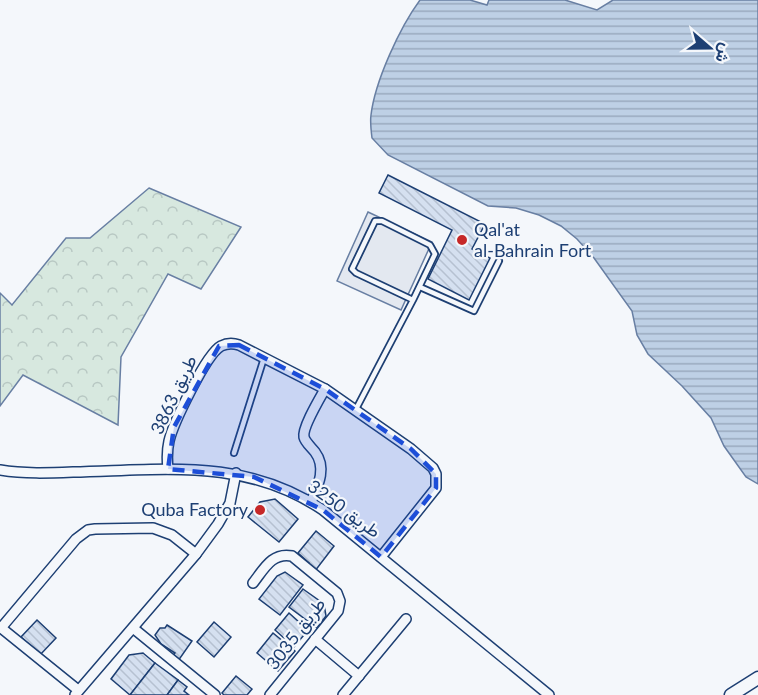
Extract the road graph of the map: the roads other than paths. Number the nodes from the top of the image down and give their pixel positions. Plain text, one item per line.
1 (499, 261) dead end
2 (420, 287) junction
3 (413, 300) junction
4 (264, 358) junction
5 (325, 389) junction
6 (356, 409) junction
7 (234, 453) dead end
8 (0, 470) edge
9 (168, 470) junction
10 (237, 473) junction
11 (311, 502) junction
12 (196, 554) junction
13 (381, 557) junction
14 (253, 583) dead end
15 (406, 619) dead end
16 (1, 627) edge
17 (133, 628) junction
18 (315, 639) junction
19 (359, 676) junction
20 (758, 678) edge
21 (77, 693) edge
22 (210, 694) edge
23 (270, 695) edge
24 (343, 695) edge
25 (549, 695) edge
26 (731, 695) edge

1 - 2 lane
2 - 3 lane
2 - 3 lane
3 - 6 lane
4 - 5 street, طريق 3863
4 - 7 lane
4 - 9 street, طريق 3863
5 - 6 street, طريق 3863
5 - 11 street
6 - 13 street, طريق 3863
8 - 9 street, طريق 3250
9 - 10 street, طريق 3250
10 - 11 street, طريق 3250
10 - 12 street
11 - 13 street, طريق 3250
12 - 16 street
12 - 17 street
13 - 25 street, طريق 3250
14 - 18 street, طريق 3035
15 - 19 street
16 - 21 street
17 - 21 street
17 - 22 street
18 - 19 street
18 - 23 street, طريق 3035
19 - 24 street
20 - 26 street

